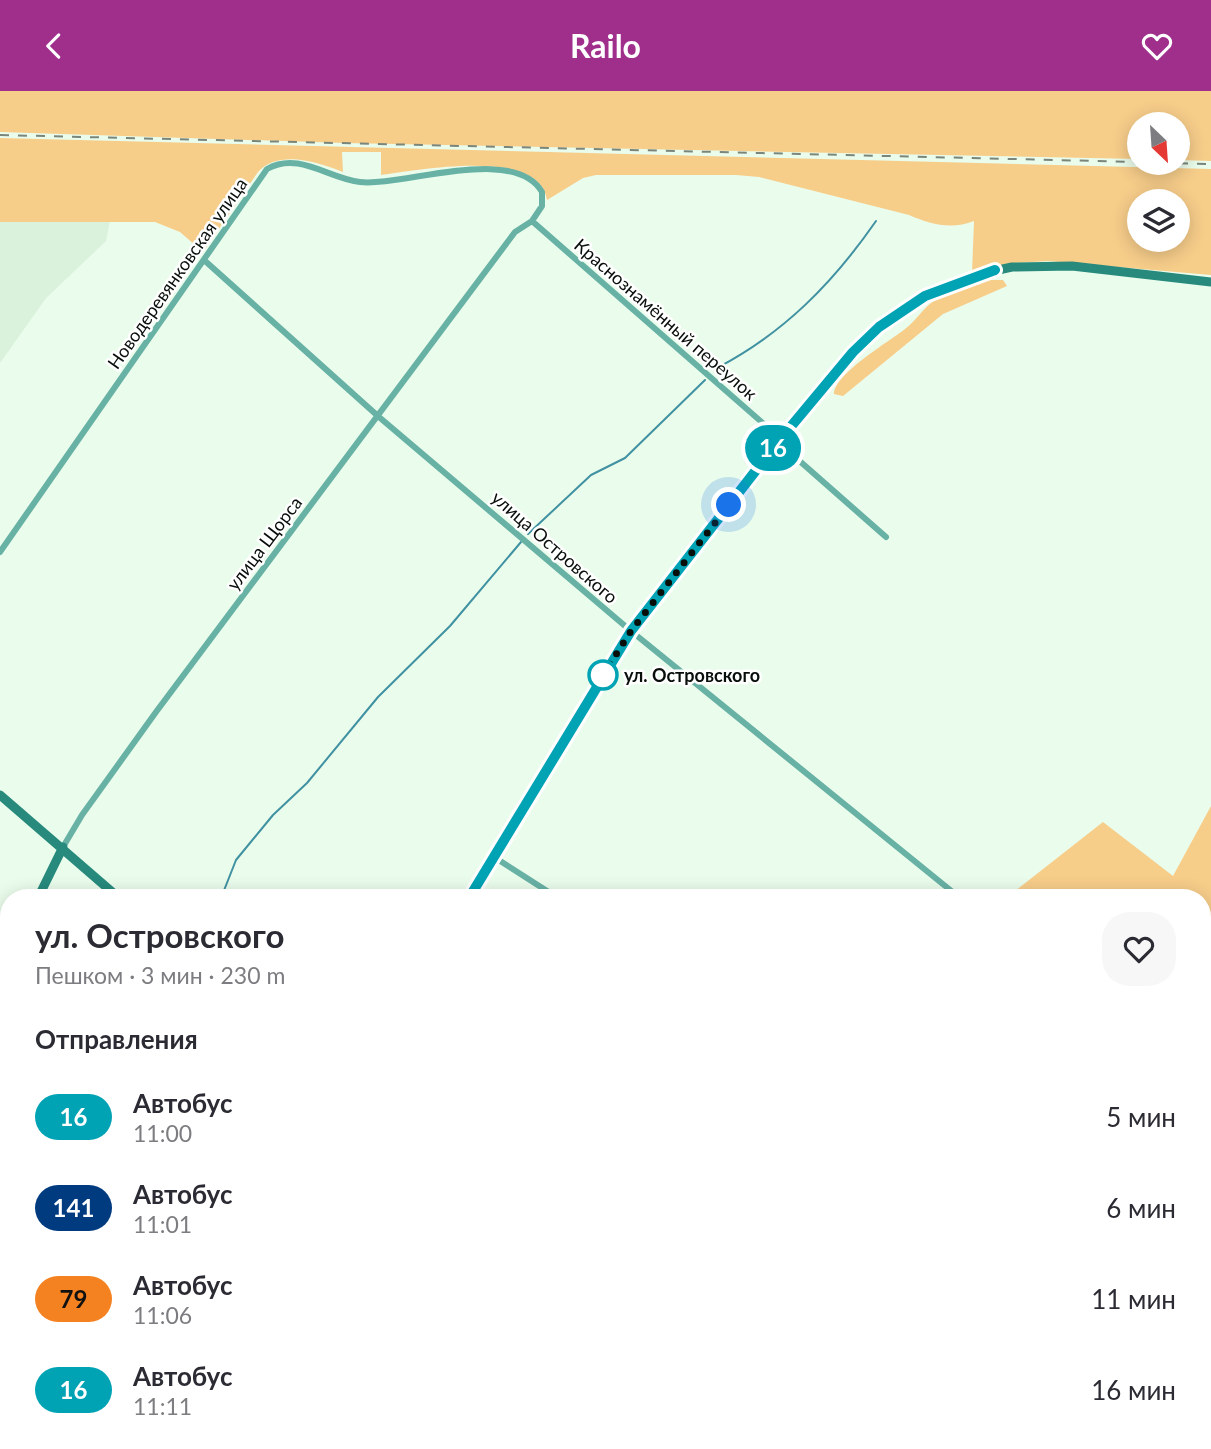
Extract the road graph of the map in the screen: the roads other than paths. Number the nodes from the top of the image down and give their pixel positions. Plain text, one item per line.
1 (532, 221) junction
2 (204, 260) junction
3 (1211, 282) edge
4 (379, 417) junction
5 (779, 440) junction
6 (886, 537) dead end
7 (0, 551) edge
8 (631, 631) junction
9 (0, 795) edge
10 (64, 847) junction
11 (494, 857) junction
12 (43, 889) edge
13 (109, 889) edge
14 (474, 889) edge
15 (544, 889) edge
16 (949, 889) edge

1 - 2 street, Новодеревянковская улица
1 - 4 street, улица Щорса
1 - 5 street, Краснознамённый переулок
2 - 4 street, улица Островского
2 - 7 street, Новодеревянковская улица
3 - 5 main road
4 - 8 street, улица Островского
4 - 10 street, улица Щорса
5 - 6 street, Краснознамённый переулок
5 - 8 main road
8 - 11 main road
8 - 16 street, улица Островского
9 - 10 main road
10 - 12 main road, улица Щорса
10 - 13 main road
11 - 14 main road
11 - 15 street

